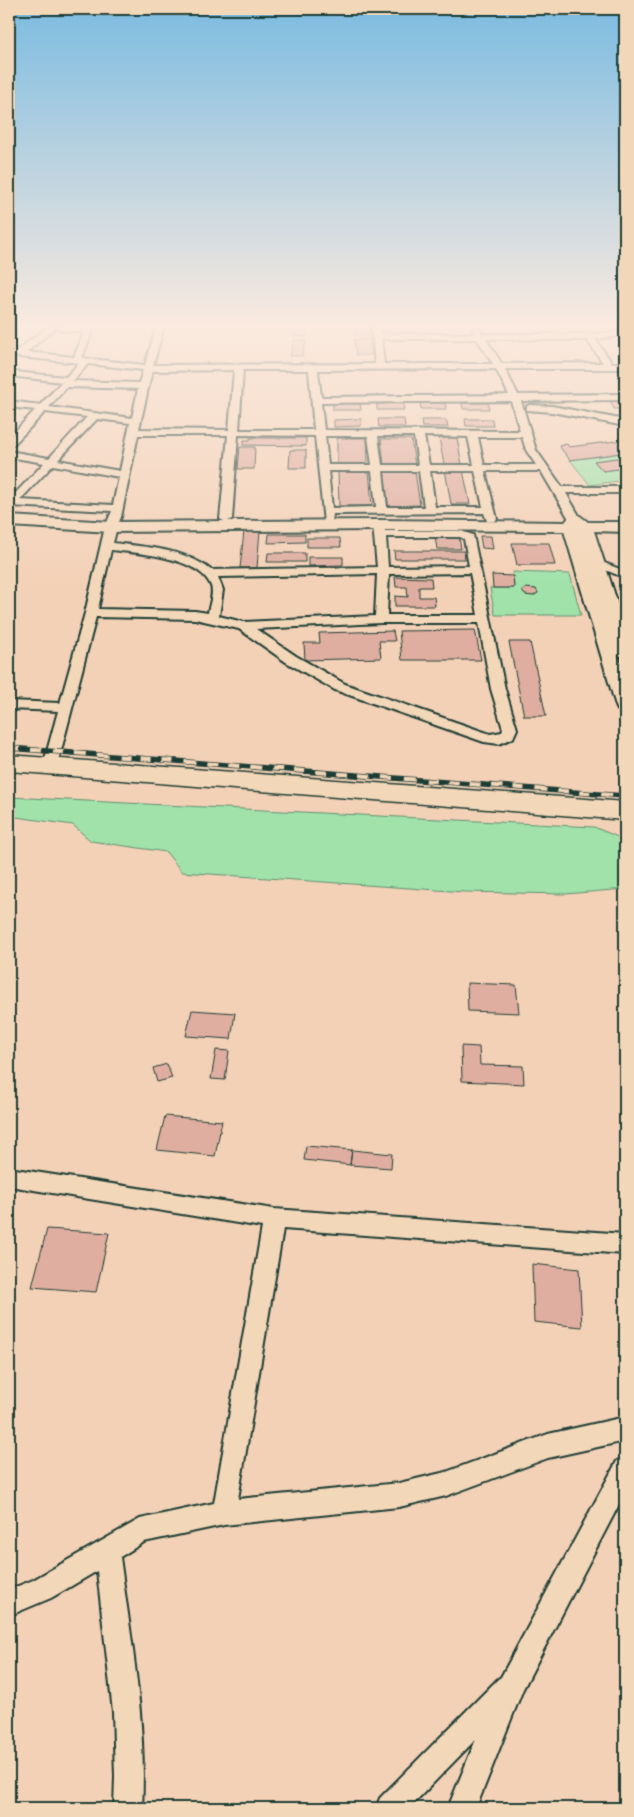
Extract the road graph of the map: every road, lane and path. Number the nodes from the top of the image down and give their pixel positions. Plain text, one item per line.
1 (40, 412) edge
2 (68, 412) edge
3 (138, 412) edge
4 (236, 412) edge
5 (317, 412) edge
6 (519, 412) edge
7 (567, 412) edge
8 (94, 416) junction
9 (625, 423) edge
10 (135, 426) junction
11 (234, 433) junction
12 (318, 434) junction
13 (374, 434) junction
14 (419, 434) junction
15 (472, 434) junction
16 (525, 434) junction
17 (9, 443) edge
18 (9, 454) edge
19 (49, 462) junction
20 (424, 467) junction
21 (480, 467) junction
22 (322, 468) junction
23 (378, 468) junction
24 (543, 468) junction
25 (124, 475) junction
26 (559, 490) junction
27 (625, 490) edge
28 (430, 510) junction
29 (9, 514) edge
30 (489, 514) junction
31 (114, 517) junction
32 (327, 518) junction
33 (226, 519) junction
34 (625, 519) edge
35 (380, 523) junction
36 (577, 524) junction
37 (625, 527) edge
38 (108, 546) junction
39 (597, 563) junction
40 (474, 569) junction
41 (383, 571) junction
42 (209, 574) junction
43 (625, 575) edge
44 (91, 612) junction
45 (212, 618) junction
46 (381, 619) junction
47 (485, 619) junction
48 (243, 626) junction
49 (625, 652) edge
50 (9, 705) edge
51 (625, 706) edge
52 (66, 707) junction
53 (9, 763) edge
54 (50, 766) junction
55 (625, 810) edge
56 (9, 1177) edge
57 (274, 1220) junction
58 (625, 1244) edge
59 (625, 1429) edge
60 (625, 1470) edge
61 (224, 1513) junction
62 (107, 1551) junction
63 (9, 1600) edge
64 (513, 1682) junction
65 (128, 1808) edge
66 (390, 1808) edge
67 (462, 1808) edge

1 - 17 street
2 - 8 street
3 - 10 street
4 - 11 street
5 - 12 street
6 - 16 street
7 - 9 street
8 - 10 street
8 - 19 street
10 - 11 street
10 - 25 street
11 - 12 street
11 - 33 street
12 - 13 street
12 - 22 street
13 - 14 street
13 - 23 street
14 - 15 street
14 - 20 street
15 - 16 street
15 - 21 street
16 - 24 street
18 - 19 street
19 - 25 street
19 - 29 street
20 - 21 street
20 - 23 street
20 - 28 street
21 - 24 street
21 - 30 street
22 - 23 street
22 - 32 street
23 - 35 street
24 - 26 street
25 - 31 street
26 - 27 street
26 - 36 street
28 - 30 street
28 - 35 street
29 - 31 main road
30 - 32 main road
30 - 36 main road
31 - 32 main road
31 - 33 main road
31 - 38 street
32 - 33 main road
32 - 35 main road
34 - 36 main road
35 - 36 main road
35 - 40 street
35 - 41 street
36 - 37 main road
36 - 39 main road
36 - 51 main road
38 - 42 street
38 - 44 street
39 - 43 street
39 - 49 main road
40 - 41 street
40 - 47 street
41 - 42 street
41 - 46 street
42 - 45 street
44 - 45 street
44 - 52 street
45 - 48 street
46 - 47 street
46 - 48 street
47 - 48 street
50 - 52 street
52 - 54 street
53 - 54 highway
54 - 55 highway
56 - 57 street
57 - 58 street
57 - 61 street
59 - 61 street
60 - 64 street
61 - 62 street
62 - 63 street
62 - 65 street
64 - 66 street
64 - 67 street

